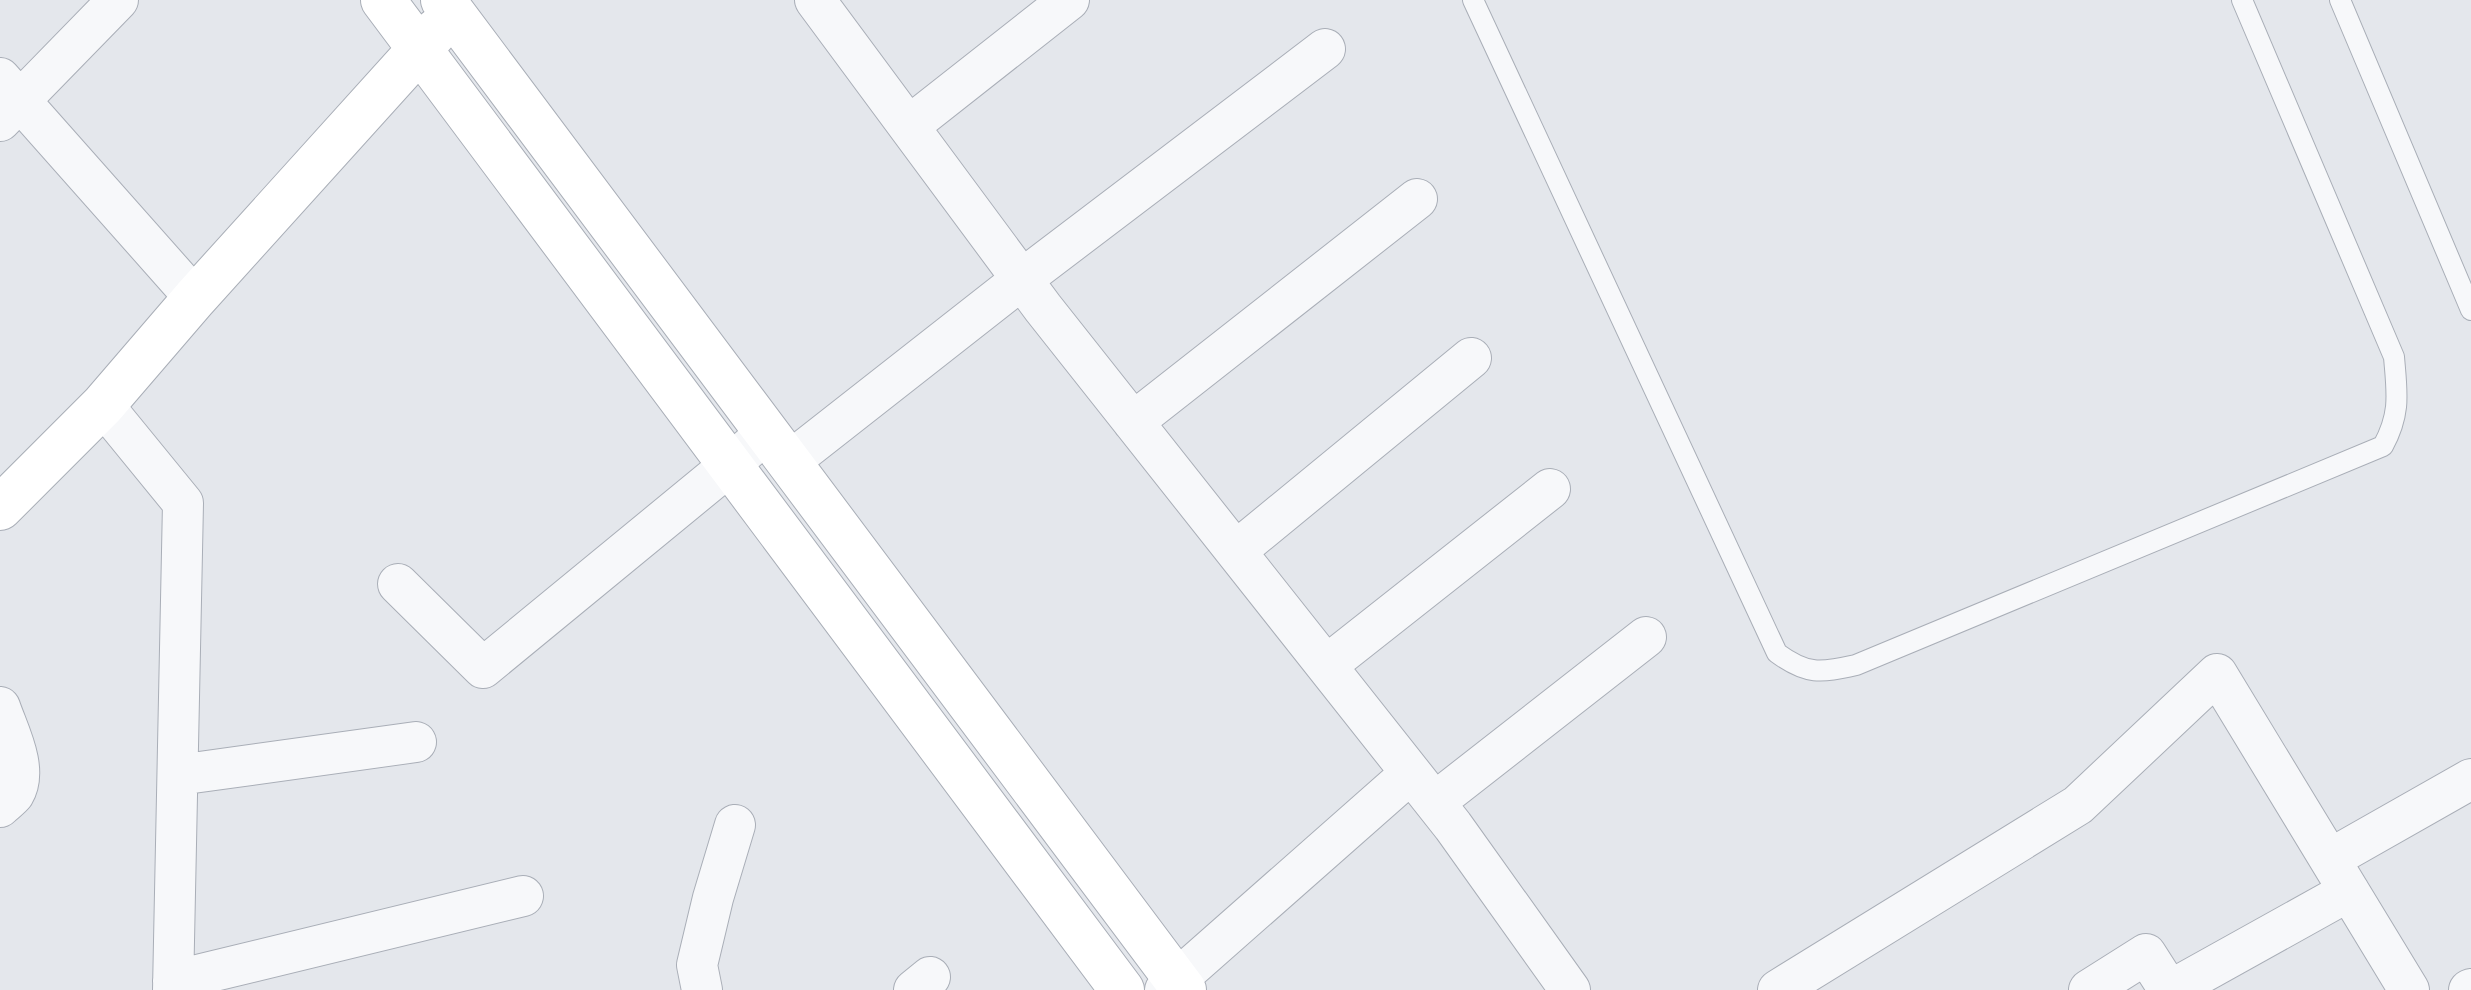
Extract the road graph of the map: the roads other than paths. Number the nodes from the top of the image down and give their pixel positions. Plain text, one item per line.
1 (118, 0) edge
2 (383, 0) edge
3 (815, 0) edge
4 (1069, 0) edge
5 (1473, 0) edge
6 (2242, 0) edge
7 (2340, 0) edge
8 (448, 6) edge
9 (420, 49) junction
10 (1325, 49) dead end
11 (7, 99) edge
12 (909, 126) junction
13 (1417, 199) dead end
14 (1021, 280) junction
15 (195, 298) junction
16 (2471, 310) edge
17 (1471, 358) dead end
18 (103, 405) junction
19 (1133, 422) junction
20 (778, 447) junction
21 (730, 465) junction
22 (1550, 489) dead end
23 (0, 508) edge
24 (1236, 551) junction
25 (398, 584) dead end
26 (1646, 637) dead end
27 (1327, 665) junction
28 (0, 707) edge
29 (416, 742) dead end
30 (178, 775) junction
31 (2471, 779) edge
32 (1423, 787) junction
33 (0, 807) edge
34 (735, 825) dead end
35 (2340, 875) junction
36 (523, 896) dead end
37 (173, 986) edge
38 (1175, 987) edge
39 (702, 990) edge
40 (1122, 990) edge
41 (1570, 990) edge
42 (1778, 990) edge
43 (2089, 990) edge
44 (2170, 990) edge
45 (2409, 990) edge

1 - 11 street
2 - 9 street
3 - 12 street
4 - 12 street
5 - 6 lane
7 - 16 lane
8 - 9 street
8 - 20 street
9 - 15 street
9 - 21 street
10 - 14 street
11 - 15 street
12 - 14 street
13 - 19 street
14 - 19 street
14 - 20 street
15 - 18 street
17 - 24 street
18 - 23 street
18 - 30 street
19 - 24 street
20 - 21 street
20 - 38 street
21 - 25 street
21 - 40 street
22 - 27 street
24 - 27 street
26 - 32 street
27 - 32 street
28 - 33 street
29 - 30 street
30 - 37 street
31 - 35 street
32 - 38 street
32 - 41 street
34 - 39 street
35 - 42 street
35 - 44 street
35 - 45 street
36 - 37 street
43 - 44 street

